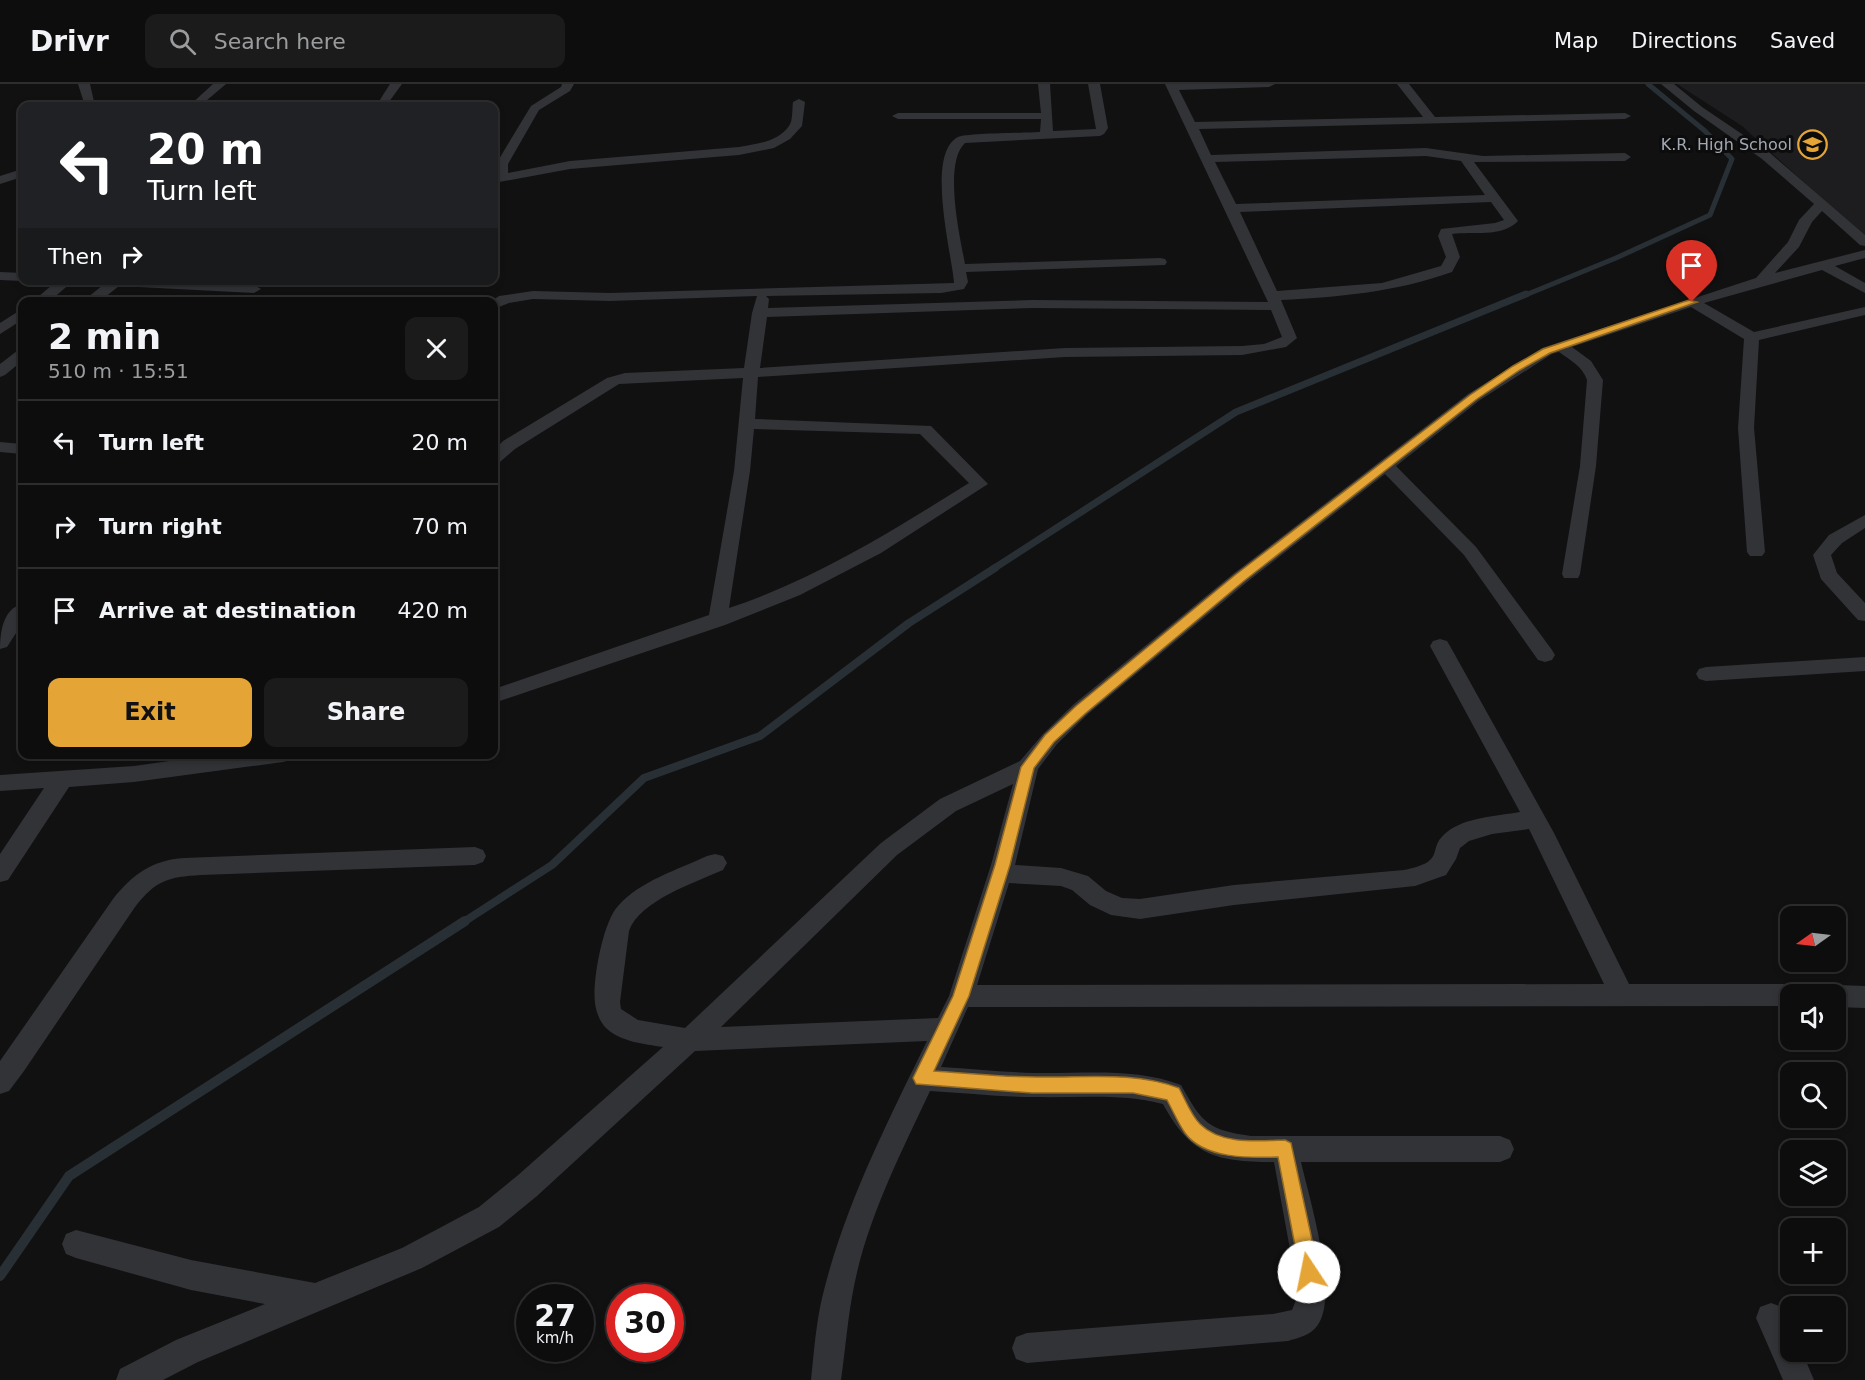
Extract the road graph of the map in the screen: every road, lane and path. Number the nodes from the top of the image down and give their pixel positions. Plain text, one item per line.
1 (84, 84) edge
2 (220, 84) edge
3 (396, 84) edge
4 (568, 84) edge
5 (1044, 84) edge
6 (1094, 84) edge
7 (1269, 84) edge
8 (1403, 84) edge
9 (1667, 84) edge
10 (1171, 85) edge
11 (89, 102) edge
12 (199, 102) edge
13 (384, 102) edge
14 (799, 102) dead end
15 (898, 116) dead end
16 (1047, 116) junction
17 (1625, 116) dead end
18 (1431, 120) junction
19 (1191, 126) junction
20 (1044, 135) junction
21 (1625, 157) dead end
22 (1465, 158) junction
23 (1208, 159) junction
24 (18, 173) edge
25 (498, 179) edge
26 (0, 180) edge
27 (1496, 198) junction
28 (1821, 204) junction
29 (1232, 208) junction
30 (1865, 242) edge
31 (1865, 254) edge
32 (1160, 262) dead end
33 (1822, 264) junction
34 (958, 268) junction
35 (0, 276) edge
36 (18, 277) edge
37 (1761, 281) junction
38 (61, 285) edge
39 (111, 285) edge
40 (186, 285) joint
41 (257, 285) edge
42 (1865, 289) edge
43 (763, 291) junction
44 (45, 297) edge
45 (96, 297) edge
46 (170, 297) edge
47 (248, 297) edge
48 (1274, 301) junction
49 (1692, 302) junction
50 (498, 303) edge
51 (1865, 311) edge
52 (759, 313) junction
53 (18, 316) edge
54 (0, 330) edge
55 (1752, 337) junction
56 (1560, 346) junction
57 (18, 357) edge
58 (0, 372) edge
59 (751, 373) junction
60 (746, 424) junction
61 (0, 447) edge
62 (18, 449) edge
63 (498, 455) edge
64 (1386, 465) junction
65 (1865, 520) edge
66 (1756, 552) dead end
67 (1571, 574) dead end
68 (1865, 615) edge
69 (18, 616) edge
70 (718, 620) junction
71 (0, 642) edge
72 (1440, 646) dead end
73 (1545, 655) dead end
74 (1865, 664) edge
75 (1706, 674) dead end
76 (498, 695) edge
77 (246, 759) edge
78 (1028, 767) junction
79 (62, 779) junction
80 (0, 783) edge
81 (1535, 819) junction
82 (475, 856) dead end
83 (715, 863) dead end
84 (0, 873) edge
85 (1000, 873) junction
86 (1780, 994) edge
87 (1622, 995) junction
88 (961, 996) junction
89 (1846, 997) edge
90 (1865, 998) edge
91 (945, 1029) junction
92 (689, 1040) junction
93 (922, 1078) junction
94 (0, 1082) edge
95 (1285, 1149) junction
96 (1500, 1149) dead end
97 (76, 1244) dead end
98 (315, 1298) junction
99 (1771, 1318) dead end
100 (1027, 1348) dead end
101 (131, 1380) edge
102 (826, 1380) edge
103 (1799, 1380) edge

1 - 11 street
2 - 12 street
3 - 13 street
4 - 25 street
5 - 16 street
6 - 20 street
7 - 10 street
8 - 18 street
9 - 28 street
10 - 19 street
14 - 25 street
15 - 16 street
16 - 20 street
17 - 18 street
18 - 19 street
19 - 23 street
20 - 34 street
21 - 22 street
22 - 23 street
22 - 27 street
23 - 29 street
24 - 26 street
27 - 29 street
27 - 48 street
28 - 30 street
28 - 37 street
29 - 48 street
31 - 33 street
32 - 34 street
33 - 37 street
33 - 42 street
34 - 43 street
35 - 36 street
37 - 49 street
38 - 44 street
39 - 45 street
40 - 41 street
40 - 46 street
41 - 47 street
43 - 50 street
43 - 52 street
48 - 52 street
48 - 59 street
49 - 55 street
49 - 56 street
51 - 55 street
52 - 59 street
53 - 54 street
55 - 66 street
56 - 64 street
56 - 67 street
57 - 58 street
59 - 60 street
59 - 63 street
60 - 70 street
60 - 70 street
61 - 62 street
64 - 73 street
64 - 78 street
65 - 68 street
69 - 71 street
70 - 76 street
72 - 81 street
74 - 75 street
77 - 79 street
78 - 85 street
78 - 92 street
79 - 80 street
79 - 84 street
81 - 85 street
81 - 87 street
82 - 94 street
83 - 92 street
85 - 88 street
86 - 87 street
87 - 88 street
88 - 91 street
89 - 90 street
91 - 92 street
91 - 93 street
92 - 98 street
93 - 95 street
93 - 102 street
95 - 96 street
95 - 100 street
97 - 98 street
98 - 101 street
99 - 103 street

